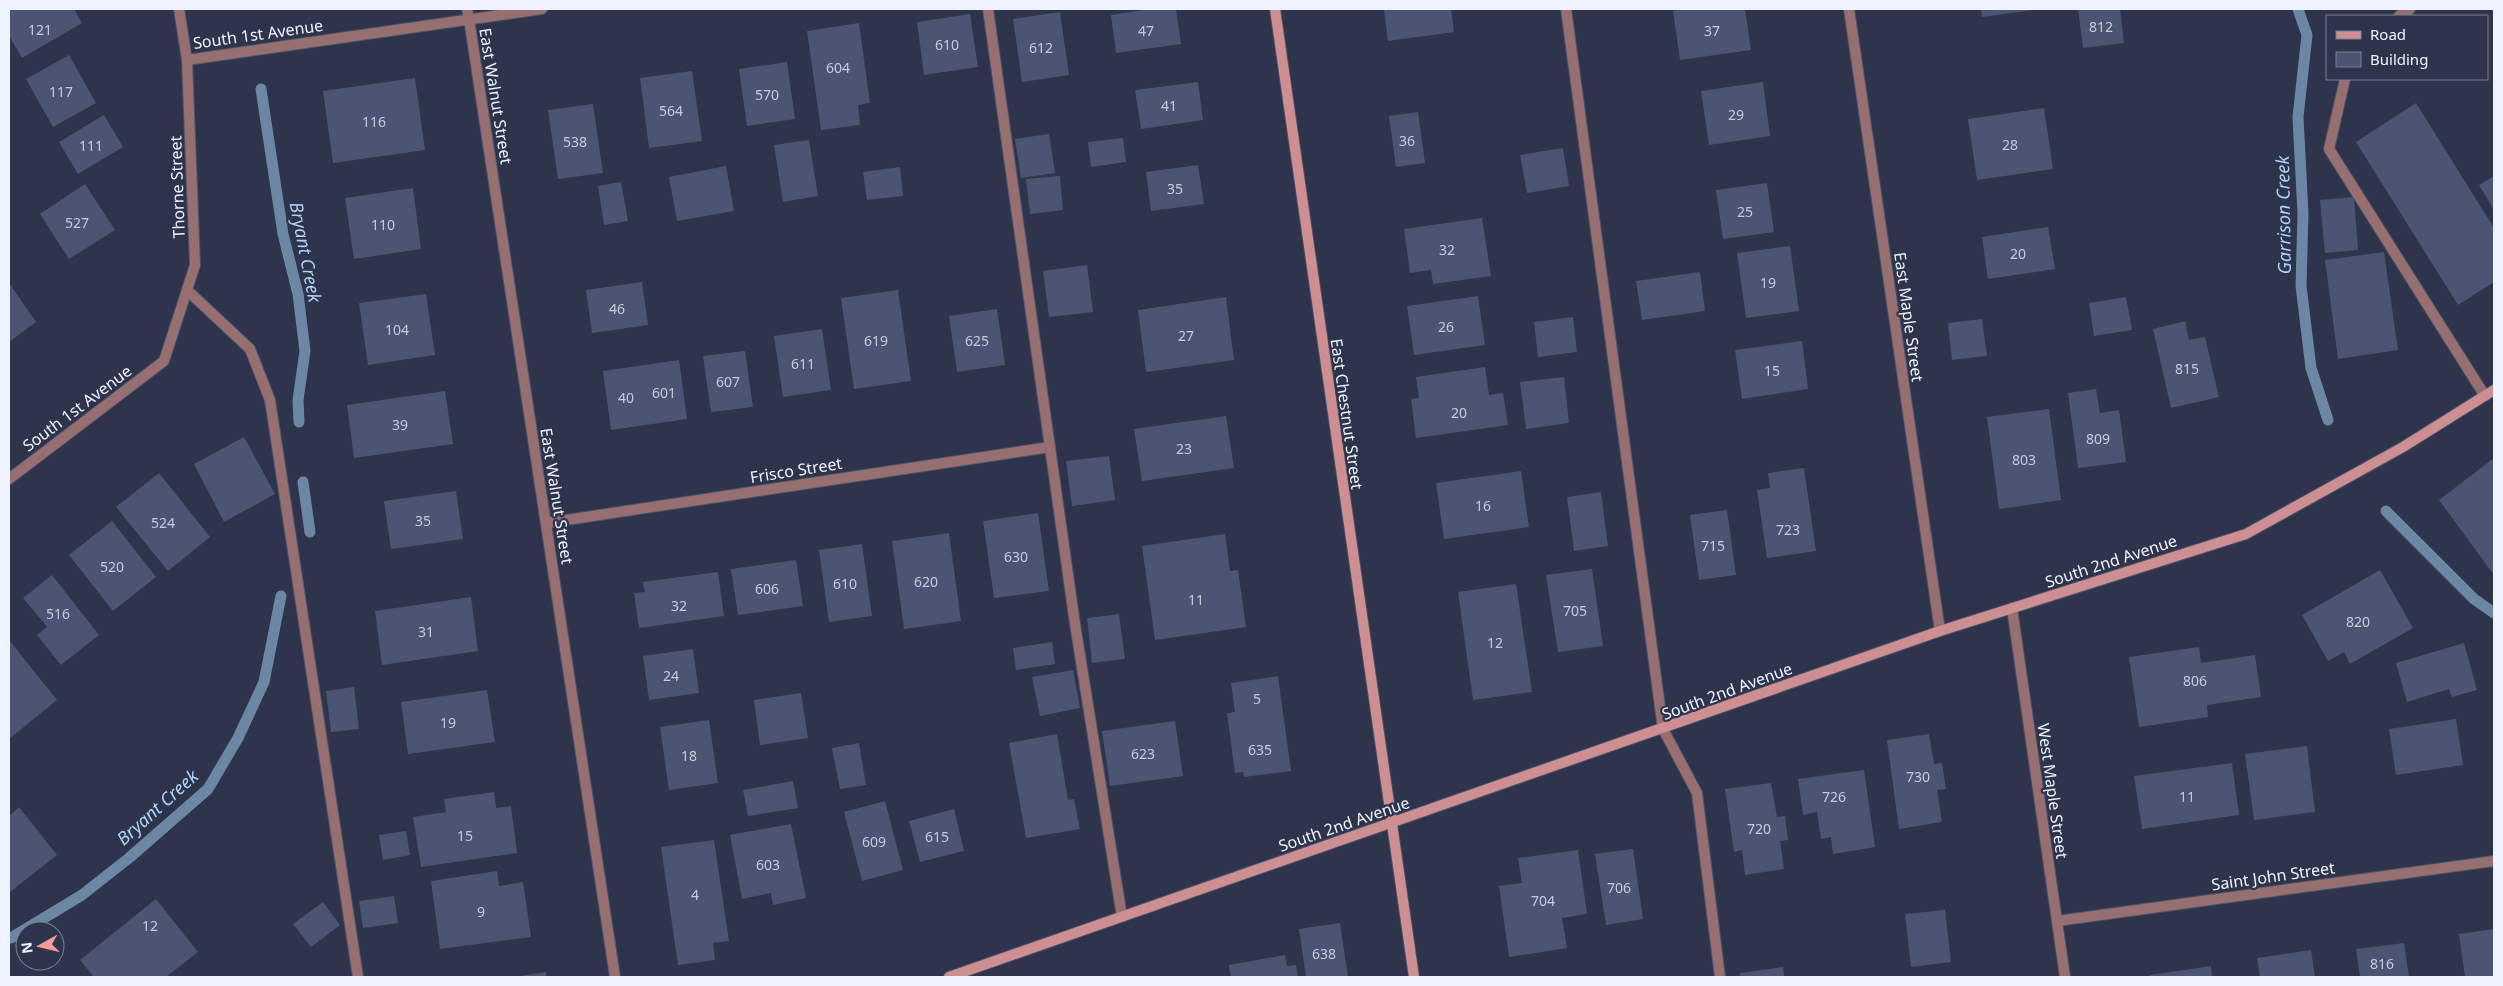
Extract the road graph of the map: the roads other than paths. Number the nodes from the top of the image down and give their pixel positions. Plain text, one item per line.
1 (179, 9) edge
2 (542, 9) edge
3 (988, 9) edge
4 (1274, 9) edge
5 (1566, 9) edge
6 (1849, 9) edge
7 (468, 14) edge
8 (187, 60) junction
9 (2345, 80) edge
10 (187, 290) junction
11 (164, 361) joint
12 (2494, 390) edge
13 (2485, 396) junction
14 (1050, 447) junction
15 (9, 479) edge
16 (546, 523) junction
17 (2012, 608) junction
18 (1940, 631) junction
19 (1663, 729) junction
20 (1390, 824) junction
21 (2494, 861) edge
22 (1122, 917) junction
23 (2057, 921) junction
24 (358, 977) edge
25 (615, 977) edge
26 (948, 977) edge
27 (1414, 977) edge
28 (1720, 977) edge
29 (2065, 977) edge

1 - 8 street, Thorne Street
2 - 7 street, South 1st Avenue
3 - 14 street
4 - 20 main road, East Chestnut Street
5 - 19 street
6 - 18 street, East Maple Street
7 - 8 street, South 1st Avenue
7 - 16 street, East Walnut Street
8 - 10 street, Thorne Street
9 - 13 street
10 - 11 street, Thorne Street
10 - 24 street
11 - 15 street, South 1st Avenue
12 - 13 main road, South 2nd Avenue
13 - 17 main road, South 2nd Avenue
14 - 16 street, Frisco Street
14 - 22 street
16 - 25 street, East Walnut Street
17 - 18 main road, South 2nd Avenue
17 - 23 street, West Maple Street
18 - 19 main road, South 2nd Avenue
19 - 20 main road, South 2nd Avenue
19 - 28 street
20 - 22 main road, South 2nd Avenue
20 - 27 main road, East Chestnut Street
21 - 23 street, Saint John Street
22 - 26 main road, South 2nd Avenue
23 - 29 street, West Maple Street

